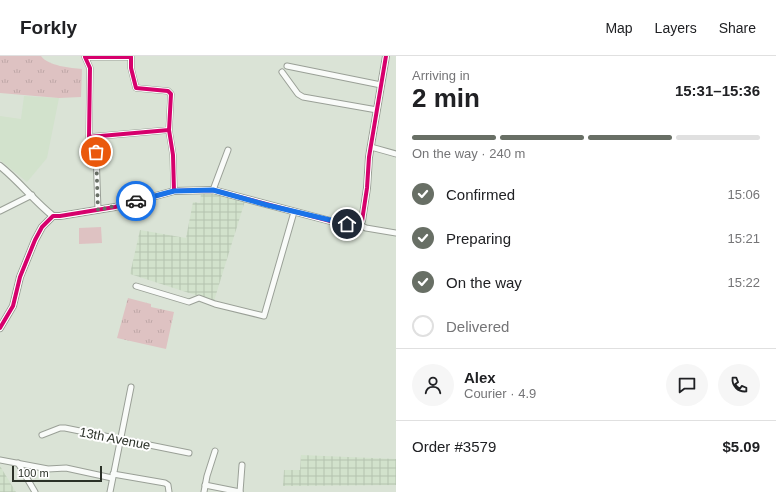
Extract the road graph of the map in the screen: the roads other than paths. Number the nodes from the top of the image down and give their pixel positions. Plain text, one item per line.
1 (386, 56) edge
2 (287, 66) dead end
3 (282, 72) dead end
4 (381, 85) junction
5 (377, 110) junction
6 (169, 130) junction
7 (371, 146) junction
8 (228, 150) dead end
9 (96, 152) dead end
10 (396, 154) edge
11 (0, 166) edge
12 (213, 190) junction
13 (174, 191) junction
14 (32, 196) junction
15 (98, 210) junction
16 (0, 211) edge
17 (294, 212) junction
18 (53, 216) junction
19 (360, 225) junction
20 (396, 233) edge
21 (136, 286) dead end
22 (0, 328) edge
23 (131, 387) dead end
24 (42, 435) dead end
25 (120, 438) junction
26 (215, 451) dead end
27 (189, 453) dead end
28 (0, 460) edge
29 (18, 463) junction
30 (242, 465) dead end
31 (113, 476) junction
32 (205, 485) junction
33 (35, 492) edge
34 (110, 492) edge
35 (169, 492) edge
36 (204, 492) edge
37 (240, 492) edge

1 - 4 street
2 - 4 street
3 - 5 street
4 - 5 street
5 - 7 street
6 - 6 street
6 - 13 street
7 - 10 street
7 - 19 street
8 - 12 street
9 - 15 street
11 - 14 street
12 - 13 street
12 - 17 street
13 - 15 street
14 - 16 street
14 - 18 street
15 - 18 street
17 - 19 street
17 - 21 street
18 - 22 street
19 - 20 street
23 - 25 street
24 - 25 street, 13th Avenue
25 - 27 street, 13th Avenue
25 - 31 street
26 - 32 street
28 - 29 street
29 - 31 street
29 - 33 street
30 - 37 street
31 - 34 street
31 - 35 street
32 - 36 street
32 - 37 street

